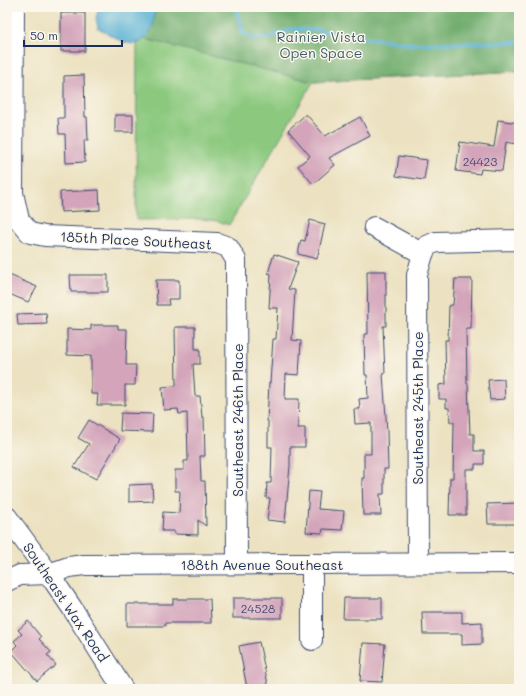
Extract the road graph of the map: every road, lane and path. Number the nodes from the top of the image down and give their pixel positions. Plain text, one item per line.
1 (14, 7) edge
2 (374, 227) dead end
3 (519, 240) edge
4 (423, 254) junction
5 (237, 276) joint
6 (7, 517) edge
7 (418, 563) junction
8 (519, 563) edge
9 (237, 564) junction
10 (312, 564) junction
11 (49, 574) junction
12 (7, 580) edge
13 (312, 640) dead end
14 (123, 689) edge

1 - 5 street, 185th Place Southeast
2 - 4 street
3 - 4 street
4 - 7 street, Southeast 245th Place
5 - 9 street, Southeast 246th Place
6 - 11 street, Southeast Wax Road
7 - 8 street, 188th Avenue Southeast
7 - 10 street, 188th Avenue Southeast
9 - 10 street, 188th Avenue Southeast
9 - 11 street, 188th Avenue Southeast
10 - 13 street
11 - 12 street, 188th Avenue Southeast
11 - 14 street, Southeast Wax Road

